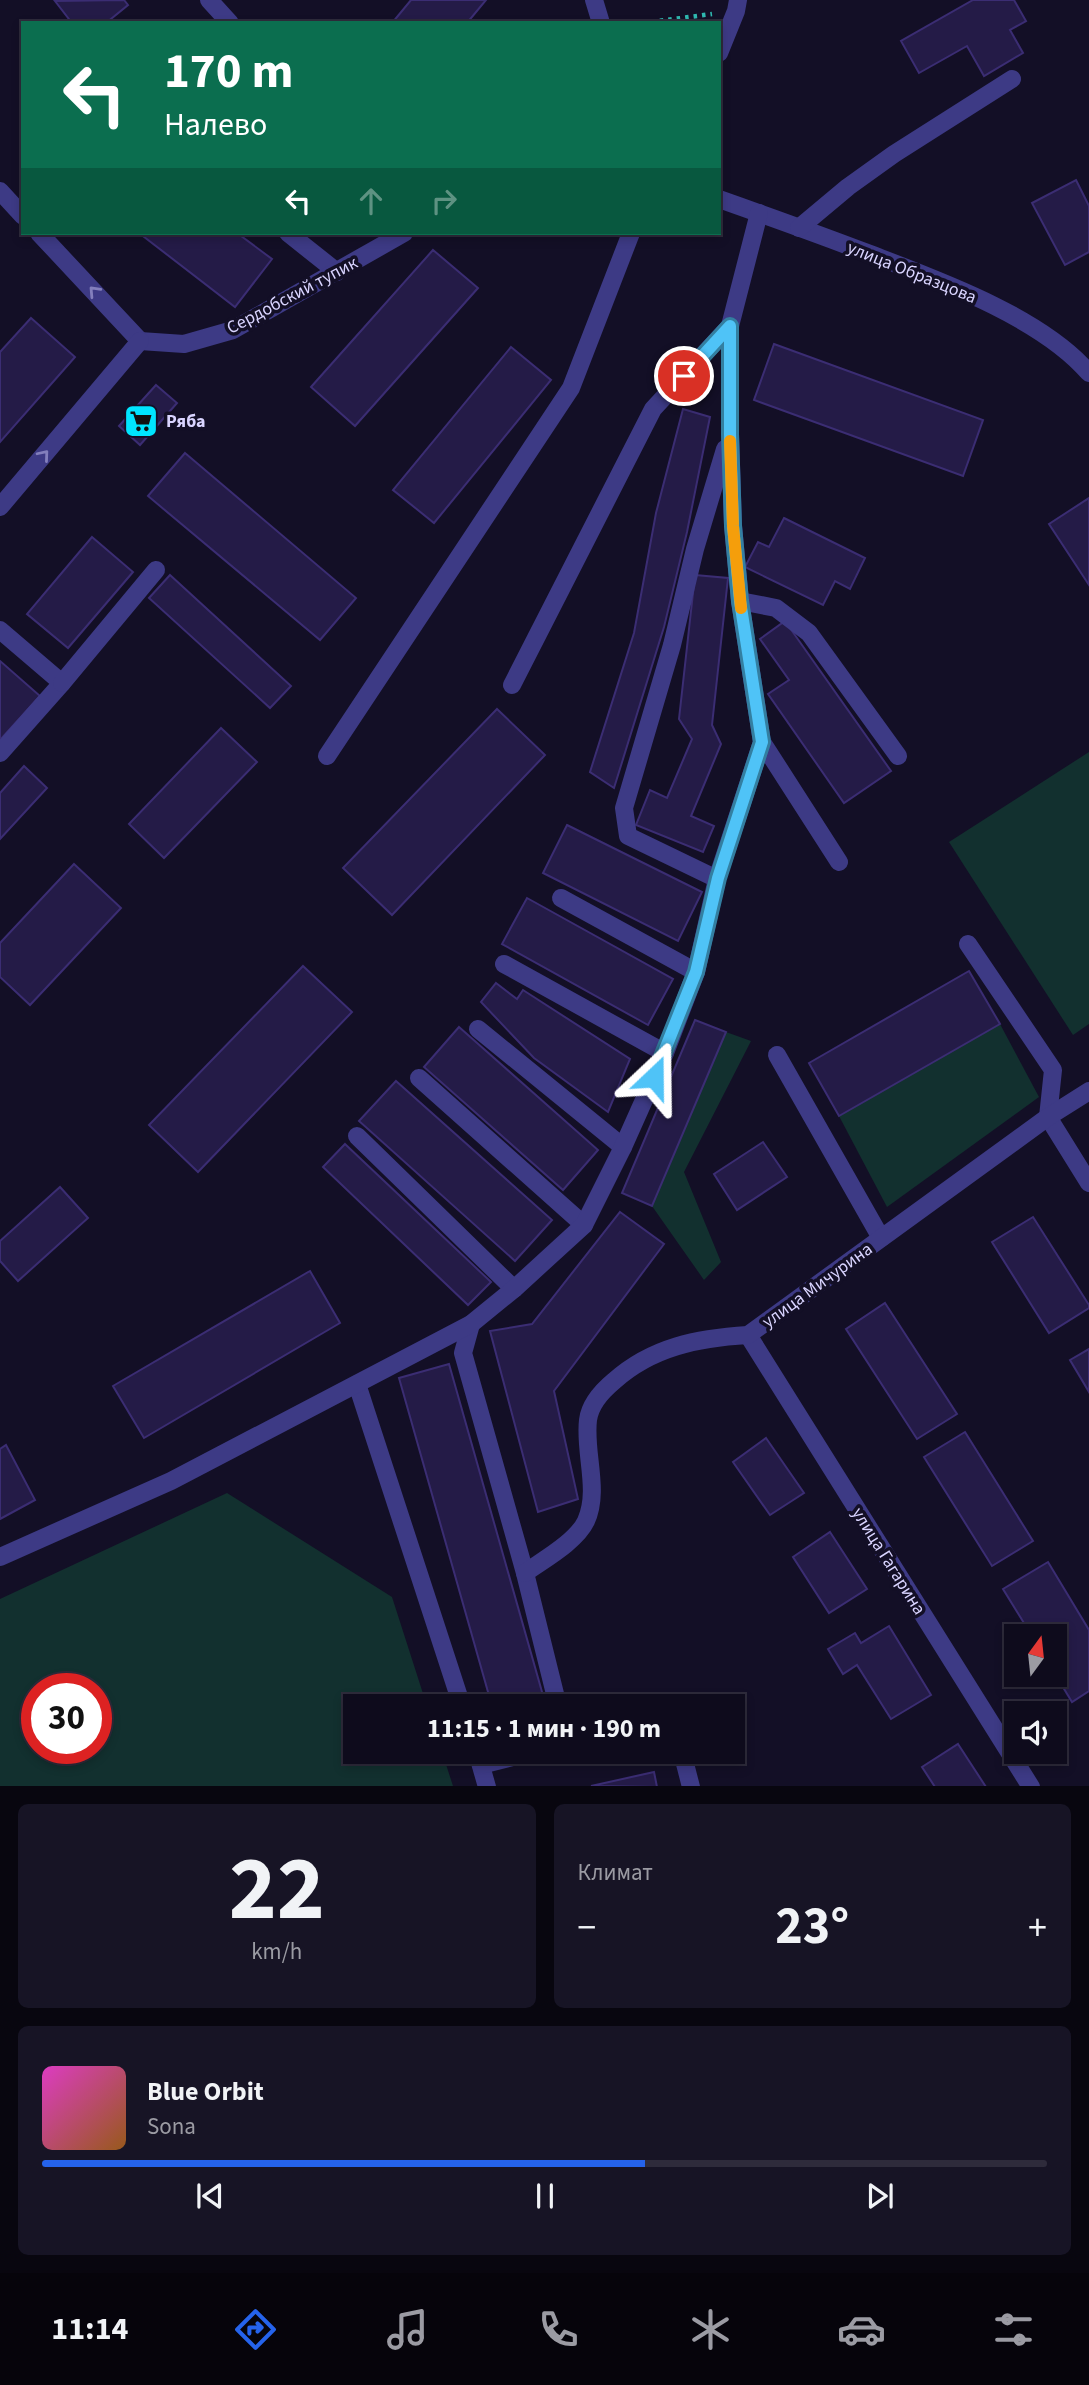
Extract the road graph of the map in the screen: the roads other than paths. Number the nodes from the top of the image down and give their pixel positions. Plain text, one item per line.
1 (209, 0) edge
2 (594, 0) edge
3 (740, 4) edge
4 (228, 21) edge
5 (600, 21) edge
6 (721, 48) edge
7 (1012, 79) dead end
8 (0, 191) edge
9 (721, 200) edge
10 (759, 213) junction
11 (21, 214) edge
12 (799, 228) junction
13 (41, 235) edge
14 (291, 235) edge
15 (401, 235) edge
16 (630, 235) edge
17 (337, 272) junction
18 (730, 326) junction
19 (140, 341) junction
20 (1089, 373) edge
21 (730, 434) junction
22 (0, 507) edge
23 (156, 570) dead end
24 (740, 601) junction
25 (0, 630) edge
26 (62, 683) junction
27 (512, 685) dead end
28 (762, 742) junction
29 (0, 753) edge
30 (898, 756) dead end
31 (327, 757) dead end
32 (839, 862) dead end
33 (718, 878) junction
34 (561, 898) dead end
35 (968, 944) dead end
36 (504, 964) dead end
37 (696, 972) junction
38 (478, 1029) dead end
39 (665, 1053) junction
40 (777, 1055) dead end
41 (419, 1078) dead end
42 (1089, 1091) edge
43 (1048, 1117) junction
44 (356, 1136) dead end
45 (623, 1147) junction
46 (1089, 1183) edge
47 (584, 1225) junction
48 (881, 1238) junction
49 (514, 1289) junction
50 (471, 1324) junction
51 (748, 1335) junction
52 (358, 1384) junction
53 (0, 1557) edge
54 (525, 1573) junction
55 (458, 1694) edge
56 (555, 1694) edge
57 (481, 1764) edge
58 (685, 1764) edge
59 (487, 1786) edge
60 (691, 1786) edge
61 (1030, 1786) edge

1 - 4 street
2 - 5 street
3 - 6 street
7 - 12 street
8 - 11 street
9 - 10 street, улица Образцова
10 - 12 street, улица Образцова
10 - 18 street
12 - 20 street, улица Образцова
19 -> 13 street
14 - 17 street
15 - 17 street, Сердобский тупик
16 - 31 street
17 - 19 street, Сердобский тупик
18 - 21 street
18 - 27 street
22 -> 19 street
21 - 24 street
21 - 33 street
23 - 26 street
24 - 28 street
24 - 30 street
25 - 26 street
26 - 29 street
28 - 32 street
28 - 33 street
33 - 37 street
34 - 37 street
35 - 43 street
36 - 39 street
37 - 39 street
38 - 45 street
39 - 45 street
40 - 48 street
41 - 47 street
42 - 43 street, улица Мичурина
43 - 46 street
43 - 48 street, улица Мичурина
44 - 49 street
45 - 47 street
47 - 49 street
48 - 51 street, улица Мичурина
49 - 50 street
50 - 52 street
50 - 54 street
51 - 54 street, улица Мичурина
51 - 61 street, улица Гагарина
52 - 53 street
52 - 55 street
54 - 56 street
57 - 59 street
58 - 60 street

